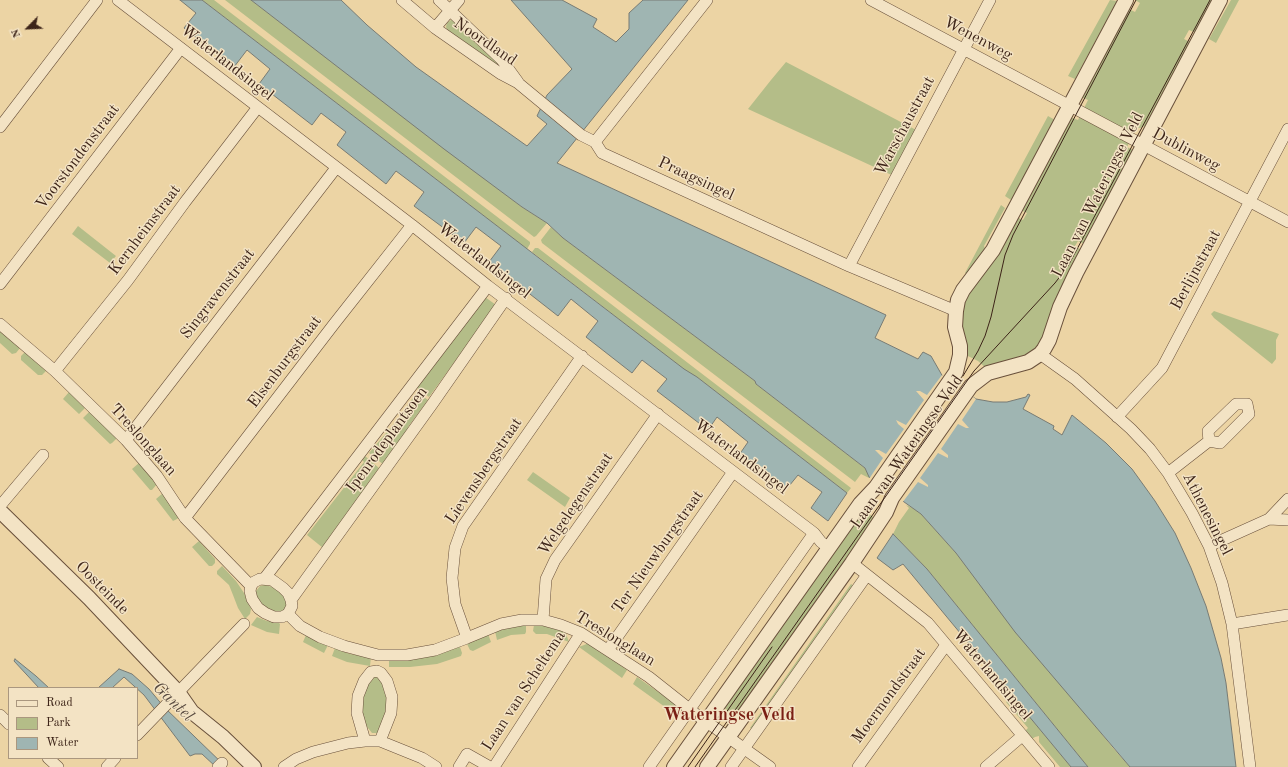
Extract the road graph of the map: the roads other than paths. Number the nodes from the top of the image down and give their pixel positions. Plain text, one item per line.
1 (97, 0) edge
2 (118, 0) edge
3 (402, 0) edge
4 (439, 0) edge
5 (459, 0) edge
6 (707, 0) edge
7 (871, 0) edge
8 (990, 0) edge
9 (1126, 0) edge
10 (1220, 0) edge
11 (450, 10) junction
12 (435, 28) junction
13 (181, 48) junction
14 (964, 50) junction
15 (518, 83) junction
16 (258, 107) junction
17 (1069, 107) junction
18 (0, 127) edge
19 (1288, 129) edge
20 (595, 142) junction
21 (1143, 145) junction
22 (336, 168) junction
23 (1250, 202) junction
24 (1288, 222) edge
25 (412, 225) junction
26 (849, 266) junction
27 (0, 284) edge
28 (488, 286) junction
29 (506, 298) junction
30 (956, 310) junction
31 (0, 324) edge
32 (1040, 354) junction
33 (582, 356) junction
34 (55, 371) junction
35 (658, 414) junction
36 (1117, 416) junction
37 (126, 440) junction
38 (1210, 441) dead end
39 (43, 455) dead end
40 (733, 472) junction
41 (1168, 473) junction
42 (1288, 499) edge
43 (0, 506) edge
44 (0, 511) edge
45 (185, 518) junction
46 (1270, 519) junction
47 (1288, 520) edge
48 (814, 533) junction
49 (1209, 546) junction
50 (829, 548) junction
51 (852, 563) junction
52 (867, 575) junction
53 (264, 579) junction
54 (251, 586) junction
55 (292, 600) junction
56 (288, 614) junction
57 (1288, 615) edge
58 (543, 620) junction
59 (244, 624) dead end
60 (1232, 624) junction
61 (581, 633) junction
62 (467, 638) junction
63 (946, 644) junction
64 (608, 650) junction
65 (378, 655) junction
66 (377, 671) junction
67 (178, 692) junction
68 (690, 709) junction
69 (706, 722) junction
70 (138, 734) edge
71 (1022, 736) junction
72 (728, 737) junction
73 (365, 741) junction
74 (380, 741) junction
75 (744, 749) junction
76 (49, 759) edge
77 (114, 759) edge
78 (58, 767) edge
79 (107, 767) edge
80 (254, 767) edge
81 (284, 767) edge
82 (436, 767) edge
83 (459, 767) edge
84 (490, 767) edge
85 (494, 767) edge
86 (649, 767) edge
87 (674, 767) edge
88 (707, 767) edge
89 (731, 767) edge
90 (770, 767) edge
91 (858, 767) edge
92 (986, 767) edge
93 (1049, 767) edge
94 (1250, 767) edge

1 - 18 street
2 - 13 street, Waterlandsingel
3 - 12 street, Noordland
4 - 11 street, Noordland
5 - 11 street, Noordland
6 - 20 street
7 - 14 street, Wenenweg
8 - 14 street, Warschaustraat
9 - 17 street, Laan van Wateringse Veld
10 - 21 street, Laan van Wateringse Veld
11 - 12 street, Noordland
11 - 15 street, Noordland
12 - 15 street, Noordland
13 - 16 street, Waterlandsingel
13 - 27 street, Voorstondenstraat
14 - 17 street, Wenenweg
14 - 26 street, Warschaustraat
15 - 20 street, Noordland
16 - 22 street, Waterlandsingel
16 - 34 street, Kernheimstraat
17 - 21 street, Dublinweg
17 - 30 street, Laan van Wateringse Veld
19 - 23 street, Berlijnstraat
20 - 26 street, Praagsingel
21 - 23 street, Dublinweg
21 - 32 street, Laan van Wateringse Veld
22 - 25 street, Waterlandsingel
22 - 37 street, Singravenstraat
23 - 24 street, Dublinweg
23 - 36 street, Berlijnstraat
25 - 28 street, Waterlandsingel
25 - 45 street, Elsenburgstraat
26 - 30 street, Praagsingel
28 - 29 street, Waterlandsingel
28 - 53 street, Ipenrodeplantsoen
29 - 33 street, Waterlandsingel
29 - 55 street, Ipenrodeplantsoen
30 - 50 street, Laan van Wateringse Veld
31 - 34 street, Treslonglaan
32 - 36 street, Athenesingel
32 - 51 street, Laan van Wateringse Veld
33 - 35 street, Waterlandsingel
33 - 62 street, Lievensbergstraat
34 - 37 street, Treslonglaan
35 - 40 street, Waterlandsingel
35 - 58 street, Welgelegenstraat
36 - 41 street, Athenesingel
37 - 45 street, Treslonglaan
38 - 41 street
39 - 43 street
40 - 48 street, Waterlandsingel
40 - 64 street, Ter Nieuwburgstraat
41 - 49 street, Athenesingel
42 - 46 street
44 - 67 street, Oosteinde
45 - 54 street, Treslonglaan
46 - 47 street
46 - 49 street
48 - 50 street, Waterlandsingel
48 - 68 street
49 - 60 street, Athenesingel
50 - 69 street, Laan van Wateringse Veld
51 - 52 street, Waterlandsingel
51 - 72 street, Laan van Wateringse Veld
52 - 63 street, Waterlandsingel
52 - 75 street
53 - 54 street
53 - 55 street
54 - 56 street
55 - 56 street
56 - 65 street, Treslonglaan
57 - 60 street
58 - 61 street, Treslonglaan
58 - 62 street, Treslonglaan
59 - 67 street
60 - 94 street, Athenesingel
61 - 64 street, Treslonglaan
61 - 85 street, Laan van Scheltema
62 - 65 street, Treslonglaan
63 - 71 street, Waterlandsingel
63 - 91 street, Moermondstraat
64 - 68 street, Treslonglaan
65 - 66 street
66 - 73 street
66 - 74 street
67 - 70 street
67 - 80 street, Oosteinde
68 - 69 street, Treslonglaan
68 - 86 street
69 - 72 street, Treslonglaan
69 - 87 street, Laan van Wateringse Veld
71 - 92 street
71 - 93 street, Waterlandsingel
72 - 75 street, Treslonglaan
72 - 88 street, Laan van Wateringse Veld
73 - 74 street
73 - 81 street
74 - 82 street
75 - 89 street
75 - 90 street, Treslonglaan
76 - 78 street
77 - 79 street
83 - 84 street, Laan van Scheltema

